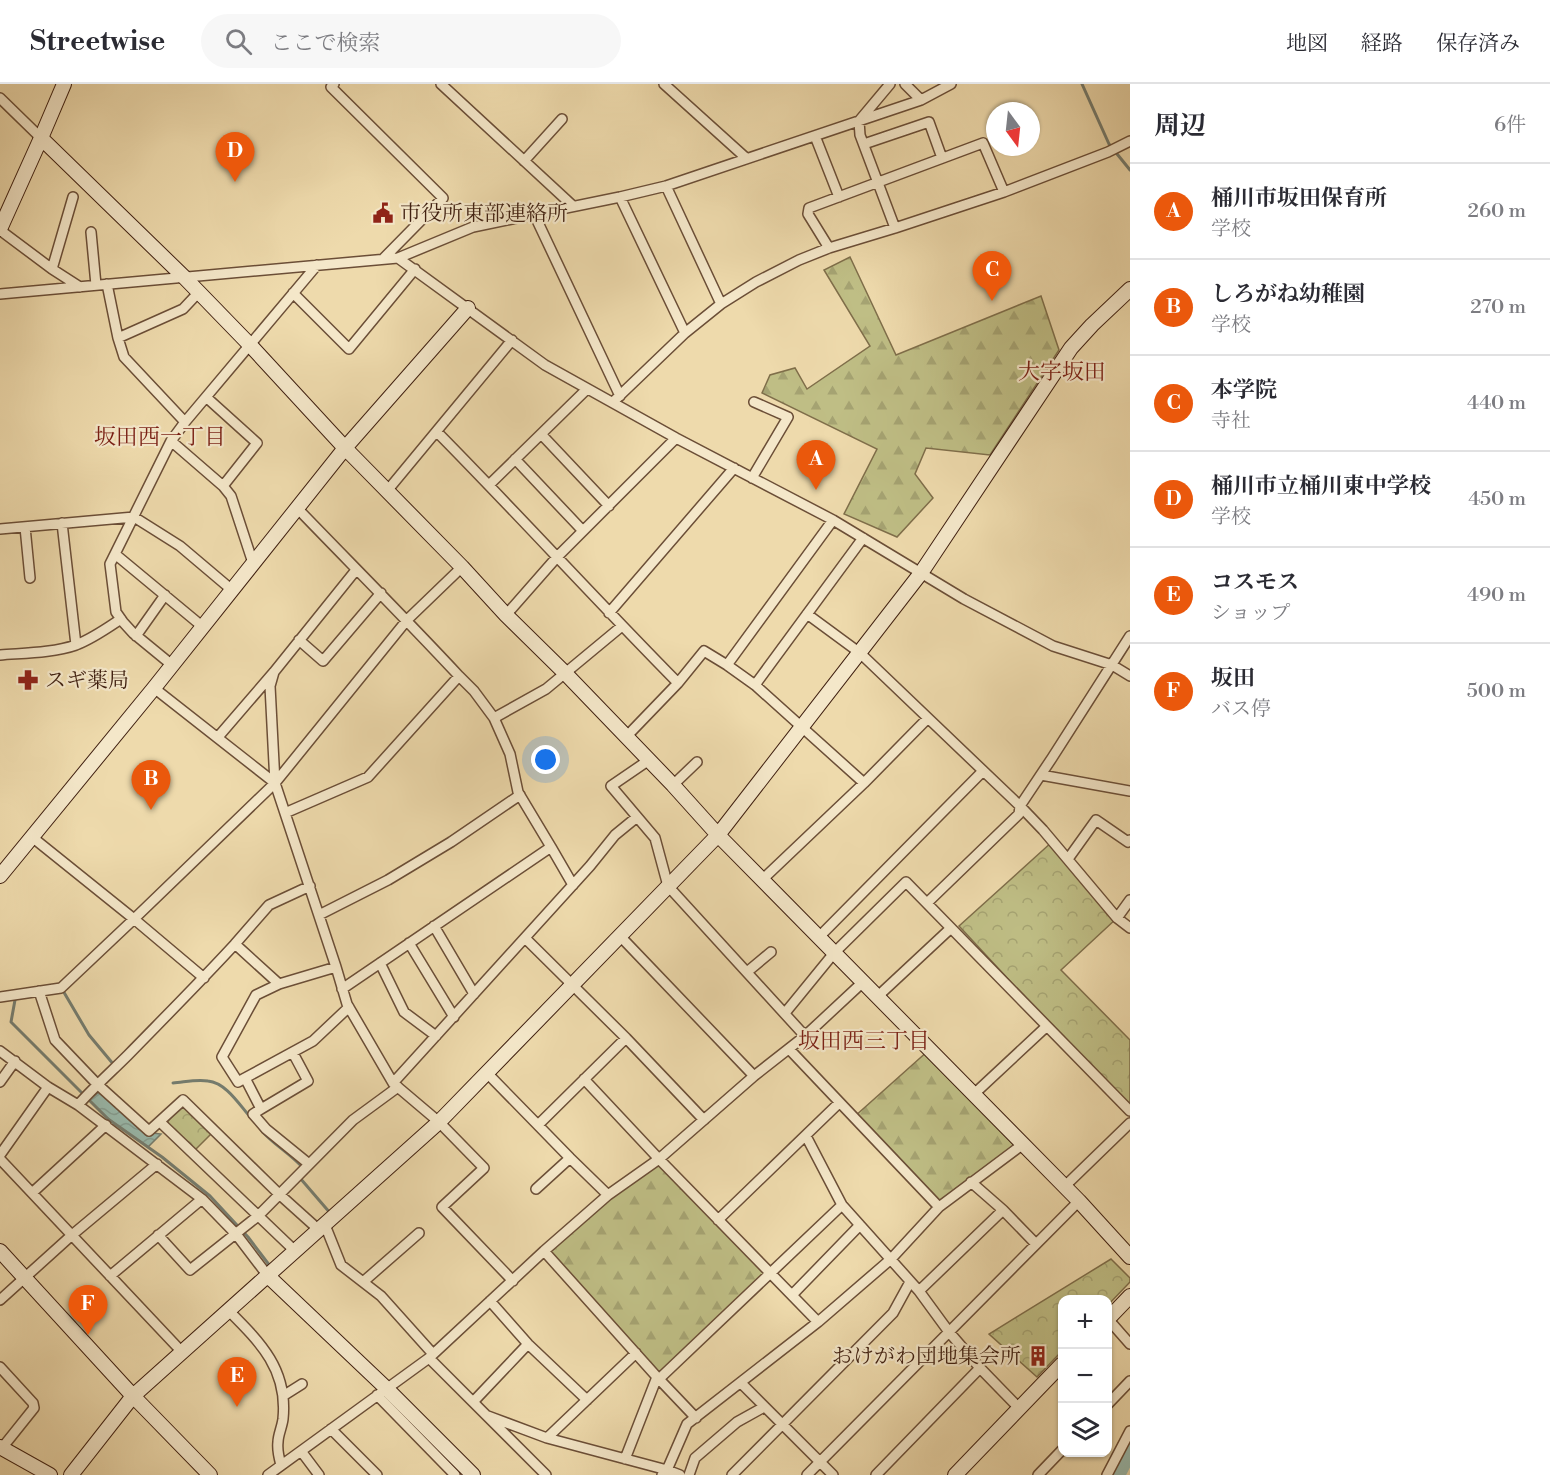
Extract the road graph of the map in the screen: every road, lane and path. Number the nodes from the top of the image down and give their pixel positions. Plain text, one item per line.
1 (64, 84) edge
2 (334, 84) edge
3 (664, 84) edge
4 (890, 84) edge
5 (905, 84) edge
6 (951, 84) edge
7 (446, 86) edge
8 (0, 98) edge
9 (921, 100) junction
10 (562, 119) dead end
11 (858, 121) junction
12 (815, 136) junction
13 (41, 138) junction
14 (1130, 141) edge
15 (864, 144) junction
16 (746, 158) junction
17 (942, 158) junction
18 (524, 161) junction
19 (878, 183) junction
20 (666, 186) junction
21 (1004, 192) junction
22 (73, 197) dead end
23 (620, 197) junction
24 (839, 197) junction
25 (573, 206) junction
26 (534, 214) junction
27 (895, 228) junction
28 (0, 229) edge
29 (91, 232) dead end
30 (829, 248) junction
31 (384, 258) junction
32 (398, 258) junction
33 (317, 265) junction
34 (52, 269) junction
35 (415, 269) junction
36 (184, 277) junction
37 (107, 284) junction
38 (96, 285) junction
39 (80, 286) junction
40 (1130, 289) edge
41 (199, 292) junction
42 (293, 293) junction
43 (0, 294) edge
44 (721, 304) junction
45 (468, 308) junction
46 (685, 333) junction
47 (118, 338) junction
48 (512, 340) junction
49 (250, 345) junction
50 (587, 389) junction
51 (206, 397) junction
52 (616, 399) junction
53 (754, 402) dead end
54 (185, 422) junction
55 (436, 432) junction
56 (541, 434) junction
57 (676, 438) junction
58 (171, 441) junction
59 (345, 448) junction
60 (515, 459) junction
61 (734, 468) junction
62 (753, 478) junction
63 (489, 485) junction
64 (223, 486) junction
65 (387, 491) junction
66 (609, 506) junction
67 (297, 508) junction
68 (134, 517) junction
69 (833, 520) junction
70 (62, 523) junction
71 (25, 527) junction
72 (0, 529) edge
73 (583, 531) junction
74 (863, 538) junction
75 (115, 555) junction
76 (557, 557) junction
77 (254, 563) junction
78 (462, 567) junction
79 (356, 570) junction
80 (921, 573) junction
81 (30, 578) dead end
82 (232, 590) junction
83 (381, 593) junction
84 (165, 596) junction
85 (609, 613) junction
86 (807, 614) junction
87 (506, 615) junction
88 (121, 619) junction
89 (407, 620) junction
90 (622, 626) junction
91 (203, 627) junction
92 (136, 636) junction
93 (1130, 636) edge
94 (298, 640) junction
95 (76, 645) junction
96 (860, 653) junction
97 (0, 655) edge
98 (172, 665) junction
99 (727, 665) junction
100 (1112, 665) junction
101 (274, 672) junction
102 (565, 673) junction
103 (459, 676) junction
104 (1130, 676) edge
105 (678, 683) junction
106 (755, 685) junction
107 (154, 688) junction
108 (494, 718) junction
109 (928, 718) junction
110 (802, 727) junction
111 (218, 737) junction
112 (626, 737) junction
113 (649, 760) junction
114 (696, 762) dead end
115 (983, 771) junction
116 (1041, 775) junction
117 (275, 783) junction
118 (864, 783) junction
119 (673, 785) junction
120 (1130, 791) edge
121 (520, 795) junction
122 (1020, 806) junction
123 (285, 813) junction
124 (637, 817) junction
125 (718, 835) junction
126 (32, 837) junction
127 (1130, 840) edge
128 (551, 847) junction
129 (1068, 859) junction
130 (0, 876) edge
131 (762, 880) junction
132 (573, 885) junction
133 (310, 886) junction
134 (668, 886) junction
135 (1130, 900) edge
136 (927, 903) junction
137 (319, 915) junction
138 (1118, 918) junction
139 (134, 919) junction
140 (434, 926) junction
141 (951, 927) junction
142 (1130, 928) edge
143 (620, 936) junction
144 (525, 938) junction
145 (818, 938) junction
146 (409, 943) junction
147 (235, 944) junction
148 (771, 951) dead end
149 (834, 953) junction
150 (380, 963) junction
151 (336, 967) junction
152 (747, 972) junction
153 (204, 978) junction
154 (863, 982) junction
155 (279, 984) junction
156 (573, 985) junction
157 (342, 989) junction
158 (39, 991) junction
159 (474, 994) junction
160 (0, 997) edge
161 (877, 997) junction
162 (349, 1007) junction
163 (785, 1013) junction
164 (454, 1017) junction
165 (1047, 1026) junction
166 (436, 1036) junction
167 (805, 1036) junction
168 (626, 1038) junction
169 (789, 1049) junction
170 (0, 1052) edge
171 (293, 1053) junction
172 (15, 1061) junction
173 (487, 1073) junction
174 (754, 1076) junction
175 (245, 1078) junction
176 (584, 1079) junction
177 (0, 1082) edge
178 (97, 1084) junction
179 (395, 1085) junction
180 (48, 1087) junction
181 (973, 1095) junction
182 (839, 1103) junction
183 (78, 1105) junction
184 (261, 1109) junction
185 (1130, 1111) edge
186 (704, 1120) junction
187 (160, 1122) junction
188 (439, 1122) junction
189 (1130, 1123) edge
190 (106, 1125) junction
191 (538, 1125) junction
192 (806, 1136) junction
193 (1022, 1145) junction
194 (0, 1157) edge
195 (570, 1158) junction
196 (659, 1159) junction
197 (156, 1164) junction
198 (309, 1164) junction
199 (971, 1182) junction
200 (1064, 1186) junction
201 (536, 1189) dead end
202 (32, 1193) junction
203 (279, 1194) junction
204 (608, 1195) junction
205 (202, 1198) junction
206 (1078, 1201) junction
207 (842, 1205) junction
208 (939, 1207) junction
209 (1003, 1210) junction
210 (258, 1216) junction
211 (718, 1220) junction
212 (860, 1225) junction
213 (322, 1227) junction
214 (419, 1233) dead end
215 (236, 1234) junction
216 (72, 1235) junction
217 (158, 1235) junction
218 (1036, 1244) junction
219 (0, 1251) edge
220 (295, 1251) junction
221 (544, 1251) junction
222 (1130, 1257) edge
223 (891, 1259) junction
224 (771, 1273) junction
225 (110, 1276) junction
226 (268, 1276) junction
227 (25, 1278) junction
228 (513, 1281) junction
229 (363, 1282) junction
230 (910, 1282) junction
231 (919, 1291) junction
232 (792, 1295) junction
233 (1130, 1296) edge
234 (0, 1300) edge
235 (490, 1301) junction
236 (229, 1311) junction
237 (1112, 1314) edge
238 (819, 1322) junction
239 (1112, 1324) edge
240 (949, 1332) junction
241 (528, 1344) junction
242 (1130, 1344) edge
243 (182, 1352) junction
244 (636, 1353) junction
245 (431, 1356) junction
246 (0, 1367) edge
247 (980, 1368) junction
248 (1058, 1368) edge
249 (658, 1378) junction
250 (1130, 1381) edge
251 (741, 1383) junction
252 (302, 1384) dead end
253 (382, 1392) junction
254 (133, 1396) junction
255 (283, 1396) junction
256 (587, 1400) junction
257 (473, 1402) junction
258 (1108, 1403) edge
259 (765, 1407) junction
260 (1019, 1408) junction
261 (488, 1416) junction
262 (696, 1418) junction
263 (782, 1425) junction
264 (331, 1429) junction
265 (1130, 1431) edge
266 (547, 1438) junction
267 (1, 1447) edge
268 (301, 1451) junction
269 (1058, 1454) edge
270 (625, 1459) junction
271 (820, 1462) junction
272 (281, 1466) junction
273 (664, 1472) edge
274 (962, 1472) edge
275 (1040, 1474) edge
276 (50, 1475) edge
277 (70, 1475) edge
278 (210, 1475) edge
279 (268, 1475) edge
280 (319, 1475) edge
281 (377, 1475) edge
282 (455, 1475) edge
283 (473, 1475) edge
284 (546, 1475) edge
285 (680, 1475) edge
286 (689, 1475) edge
287 (732, 1475) edge
288 (807, 1475) edge
289 (833, 1475) edge
290 (876, 1475) edge
291 (1107, 1475) edge

1 - 13 street
2 - 31 street
3 - 16 street
4 - 11 street
5 - 9 street
6 - 9 street
7 - 18 street
8 - 13 street
9 - 11 street
10 - 18 street
11 - 12 street
11 - 15 street
12 - 16 street
12 - 24 street
13 - 28 street
13 - 36 street
14 - 21 street
15 - 17 street
15 - 19 street
16 - 20 street
17 - 19 street
17 - 21 street
18 - 25 street
19 - 24 street
19 - 27 street
20 - 23 street
20 - 44 street
21 - 27 street
22 - 34 street
23 - 25 street
23 - 46 street
24 - 30 street
25 - 26 street
26 - 32 street
26 - 52 street
27 - 30 street
28 - 34 street
29 - 38 street
30 - 44 street
31 - 32 street
31 - 33 street
32 - 35 street
33 - 36 street
33 - 42 street
34 - 39 street
35 - 42 street
35 - 45 street
36 - 37 street
36 - 41 street
37 - 38 street
37 - 47 street
38 - 39 street
39 - 43 street
40 - 80 street
41 - 47 street
41 - 49 street
42 - 49 street
44 - 46 street
45 - 48 street
45 - 59 street
46 - 52 street
47 - 54 street
48 - 50 street
48 - 55 street
49 - 51 street
49 - 59 street
50 - 52 street
50 - 56 street
51 - 54 street
51 - 64 street
52 - 57 street
53 - 62 street
54 - 58 street
55 - 63 street
55 - 65 street
56 - 60 street
56 - 66 street
57 - 61 street
57 - 66 street
58 - 64 street
58 - 68 street
59 - 65 street
59 - 67 street
60 - 63 street
60 - 73 street
61 - 62 street
61 - 85 street
62 - 69 street
63 - 76 street
64 - 77 street
65 - 78 street
66 - 73 street
67 - 77 street
67 - 79 street
68 - 70 street
68 - 75 street
68 - 82 street
69 - 74 street
69 - 99 street
70 - 71 street
70 - 95 street
71 - 72 street
71 - 81 street
73 - 76 street
74 - 80 street
74 - 86 street
75 - 84 street
75 - 88 street
76 - 85 street
76 - 87 street
77 - 82 street
78 - 87 street
78 - 89 street
79 - 83 street
79 - 94 street
80 - 96 street
80 - 100 street
82 - 91 street
83 - 89 street
83 - 94 street
84 - 91 street
84 - 92 street
85 - 90 street
86 - 96 street
86 - 106 street
87 - 102 street
88 - 92 street
88 - 95 street
89 - 103 street
89 - 117 street
90 - 102 street
90 - 105 street
91 - 98 street
92 - 98 street
93 - 100 street
94 - 101 street
95 - 97 street
96 - 109 street
96 - 110 street
98 - 107 street
99 - 105 street
99 - 106 street
100 - 104 street
100 - 116 street
101 - 111 street
101 - 117 street
102 - 108 street
102 - 112 street
103 - 108 street
103 - 123 street
105 - 112 street
106 - 110 street
107 - 111 street
107 - 126 street
108 - 121 street
109 - 115 street
109 - 118 street
110 - 118 street
110 - 125 street
111 - 117 street
112 - 113 street
113 - 119 street
113 - 124 street
114 - 119 street
115 - 122 street
115 - 145 street
116 - 120 street
116 - 122 street
117 - 123 street
117 - 139 street
118 - 131 street
119 - 125 street
121 - 128 street
121 - 137 street
122 - 129 street
122 - 136 street
123 - 133 street
124 - 132 street
124 - 134 street
125 - 131 street
125 - 134 street
126 - 130 street
126 - 139 street
127 - 129 street
128 - 132 street
128 - 140 street
129 - 138 street
131 - 145 street
132 - 144 street
133 - 137 street
133 - 147 street
134 - 143 street
134 - 152 street
135 - 138 street
136 - 141 street
136 - 149 street
137 - 151 street
138 - 142 street
139 - 153 street
139 - 158 street
140 - 146 street
140 - 159 street
141 - 161 street
141 - 165 street
143 - 156 street
143 - 174 street
144 - 156 street
144 - 159 street
145 - 149 street
146 - 150 street
146 - 164 street
147 - 153 street
147 - 155 street
148 - 152 street
149 - 154 street
149 - 163 street
150 - 157 street
150 - 166 street
151 - 155 street
151 - 157 street
152 - 163 street
153 - 178 street
154 - 161 street
154 - 167 street
155 - 175 street
156 - 168 street
156 - 173 street
157 - 162 street
158 - 160 street
158 - 178 street
159 - 164 street
161 - 181 street
162 - 171 street
162 - 179 street
163 - 167 street
164 - 166 street
165 - 181 street
165 - 185 street
166 - 179 street
167 - 169 street
168 - 176 street
168 - 186 street
169 - 174 street
169 - 182 street
170 - 172 street
171 - 175 street
171 - 184 street
172 - 177 street
172 - 180 street
173 - 188 street
173 - 191 street
174 - 186 street
175 - 184 street
176 - 191 street
176 - 196 street
178 - 183 street
178 - 187 street
179 - 188 street
179 - 198 street
180 - 183 street
180 - 194 street
181 - 193 street
182 - 192 street
182 - 208 street
183 - 190 street
184 - 198 street
186 - 196 street
187 - 203 street
187 - 210 street
188 - 213 street
188 - 228 street
189 - 200 street
190 - 197 street
190 - 202 street
191 - 195 street
192 - 207 street
192 - 211 street
193 - 199 street
193 - 200 street
194 - 202 street
195 - 201 street
195 - 204 street
196 - 204 street
196 - 211 street
197 - 205 street
197 - 216 street
198 - 203 street
199 - 208 street
199 - 209 street
200 - 206 street
202 - 216 street
203 - 210 street
203 - 213 street
204 - 221 street
205 - 215 street
205 - 217 street
206 - 218 street
206 - 222 street
207 - 212 street
207 - 224 street
208 - 223 street
209 - 218 street
209 - 231 street
210 - 215 street
210 - 220 street
211 - 224 street
212 - 223 street
212 - 232 street
213 - 220 street
213 - 229 street
214 - 229 street
215 - 217 street
215 - 226 street
216 - 225 street
216 - 227 street
217 - 225 street
218 - 240 street
219 - 227 street
220 - 226 street
221 - 228 street
221 - 244 street
223 - 230 street
223 - 238 street
224 - 232 street
224 - 249 street
225 - 243 street
226 - 236 street
226 - 253 street
227 - 234 street
227 - 254 street
228 - 235 street
229 - 245 street
230 - 231 street
230 - 263 street
231 - 240 street
232 - 238 street
233 - 237 street
235 - 241 street
235 - 245 street
236 - 243 street
236 - 255 street
238 - 251 street
239 - 242 street
240 - 247 street
240 - 271 street
241 - 256 street
241 - 257 street
243 - 254 street
244 - 249 street
244 - 256 street
245 - 253 street
245 - 257 street
246 - 267 street
247 - 260 street
247 - 290 street
248 - 260 street
249 - 262 street
249 - 270 street
250 - 258 street
251 - 259 street
251 - 262 street
252 - 255 street
253 - 264 street
253 - 282 street
253 - 283 street
254 - 277 street
254 - 278 street
255 - 272 street
256 - 266 street
257 - 261 street
259 - 263 street
259 - 286 street
260 - 274 street
261 - 266 street
261 - 284 street
262 - 273 street
263 - 271 street
263 - 287 street
264 - 268 street
264 - 281 street
265 - 291 street
266 - 270 street
267 - 276 street
268 - 272 street
268 - 280 street
269 - 275 street
270 - 273 street
271 - 288 street
271 - 289 street
272 - 279 street
273 - 285 street

